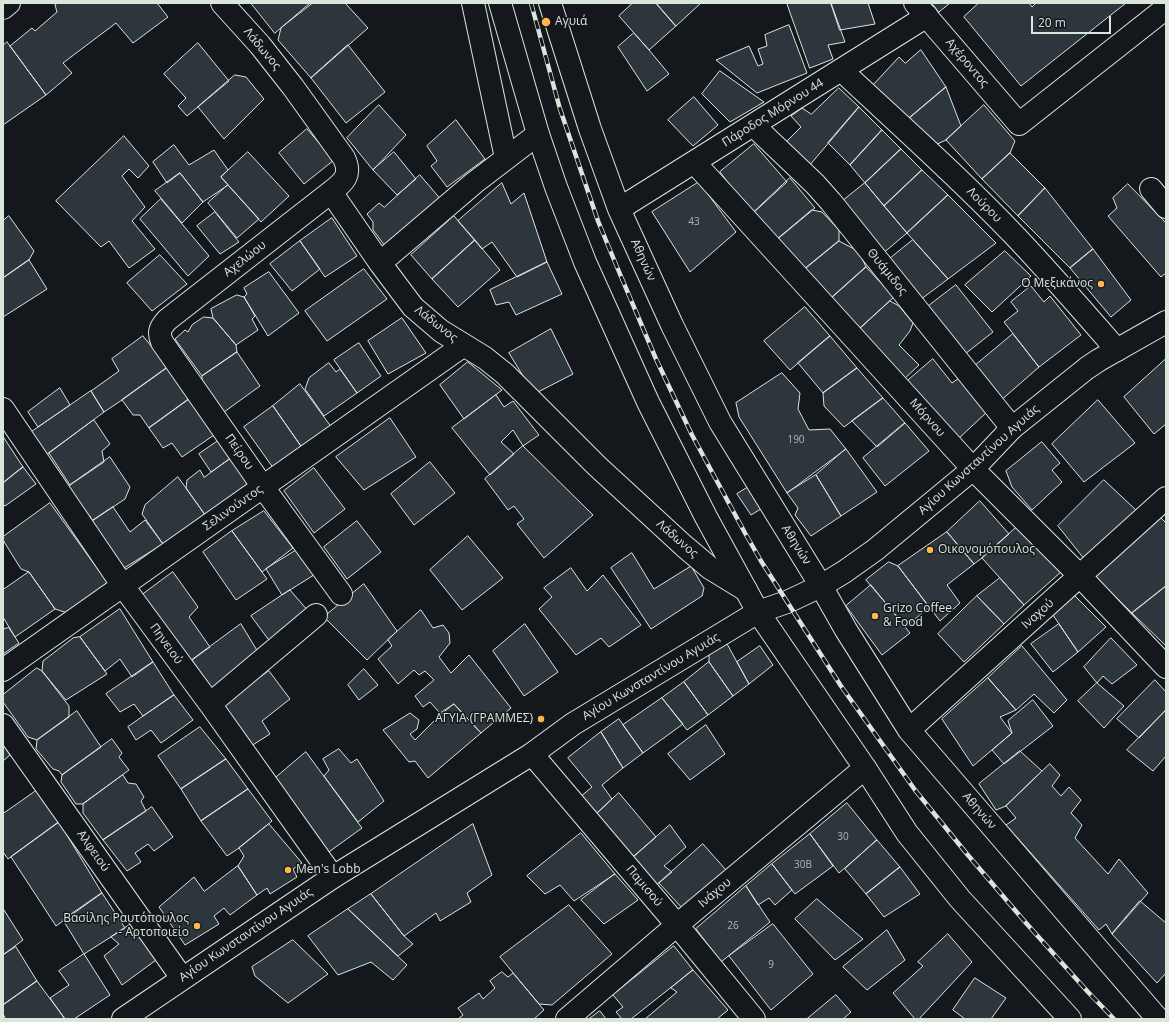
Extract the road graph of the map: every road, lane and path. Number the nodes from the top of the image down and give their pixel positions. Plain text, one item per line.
1 (9, 3) edge
2 (222, 3) edge
3 (473, 3) edge
4 (500, 3) edge
5 (557, 7) edge
6 (3, 8) edge
7 (1166, 8) edge
8 (921, 9) edge
9 (841, 70) junction
10 (753, 125) junction
11 (538, 134) junction
12 (506, 158) junction
13 (694, 162) junction
14 (1151, 189) dead end
15 (331, 192) junction
16 (1166, 207) edge
17 (619, 208) junction
18 (380, 263) junction
19 (1166, 322) edge
20 (161, 327) joint
21 (464, 346) junction
22 (1117, 350) junction
23 (3, 409) edge
24 (1012, 428) junction
25 (973, 469) junction
26 (263, 487) junction
27 (1166, 498) edge
28 (1080, 576) junction
29 (123, 586) junction
30 (821, 586) junction
31 (746, 590) junction
32 (341, 594) dead end
33 (758, 612) junction
34 (316, 615) dead end
35 (1166, 668) edge
36 (3, 670) edge
37 (210, 704) junction
38 (3, 725) edge
39 (909, 730) junction
40 (532, 754) junction
41 (865, 768) junction
42 (333, 876) junction
43 (677, 925) junction
44 (182, 978) junction
45 (1160, 1013) edge
46 (127, 1018) edge
47 (567, 1019) edge
48 (754, 1019) edge
49 (1070, 1019) edge

1 - 6 street
2 - 15 street, Λάδωνος
3 - 12 street
4 - 11 street
5 - 17 street, Αθηνών
7 - 8 street, Αχέροντος
8 - 9 street, Πάροδος Μόρνου 44
9 - 10 street, Πάροδος Μόρνου 44
9 - 22 street, Λούρου
10 - 13 street, Πάροδος Μόρνου 44
10 - 24 street, Θυάμιδος
11 - 12 street
11 - 31 street
12 - 18 street
13 - 17 street, Πάροδος Μόρνου 44
13 - 25 street, Μόρνου
14 - 16 street
15 - 18 street, Λάδωνος
15 - 20 street, Αχελώου
17 - 30 street, Αθηνών
18 - 21 street, Λάδωνος
19 - 22 street, Αγίου Κωνσταντίνου Αγυιάς
20 - 26 street, Πείρου
21 - 26 street, Σελινούντος
21 - 31 street, Λάδωνος
22 - 24 street, Αγίου Κωνσταντίνου Αγυιάς
23 - 29 street, Πηνειού
24 - 25 street, Αγίου Κωνσταντίνου Αγυιάς
25 - 28 street, Μόρνου
25 - 30 street, Αγίου Κωνσταντίνου Αγυιάς
26 - 29 street, Σελινούντος
26 - 32 street, Πείρου
27 - 28 street, Ιναχού
28 - 35 street, Μόρνου
28 - 39 street, Ιναχού
29 - 36 street, Σελινούντος
29 - 37 street, Πηνειού
30 - 33 street, Αγίου Κωνσταντίνου Αγυιάς
30 - 39 street, Αθηνών
31 - 33 street
33 - 40 street, Αγίου Κωνσταντίνου Αγυιάς
33 - 41 street
34 - 37 street
37 - 42 street, Πηνειού
38 - 44 street, Αλφειού
39 - 45 street, Αθηνών
40 - 42 street, Αγίου Κωνσταντίνου Αγυιάς
40 - 43 street, Παμισού
41 - 43 street, Ινάχου
41 - 49 street
42 - 44 street, Αγίου Κωνσταντίνου Αγυιάς
43 - 47 street, Ινάχου
43 - 48 street, Παμισού
44 - 46 street, Αγίου Κωνσταντίνου Αγυιάς

